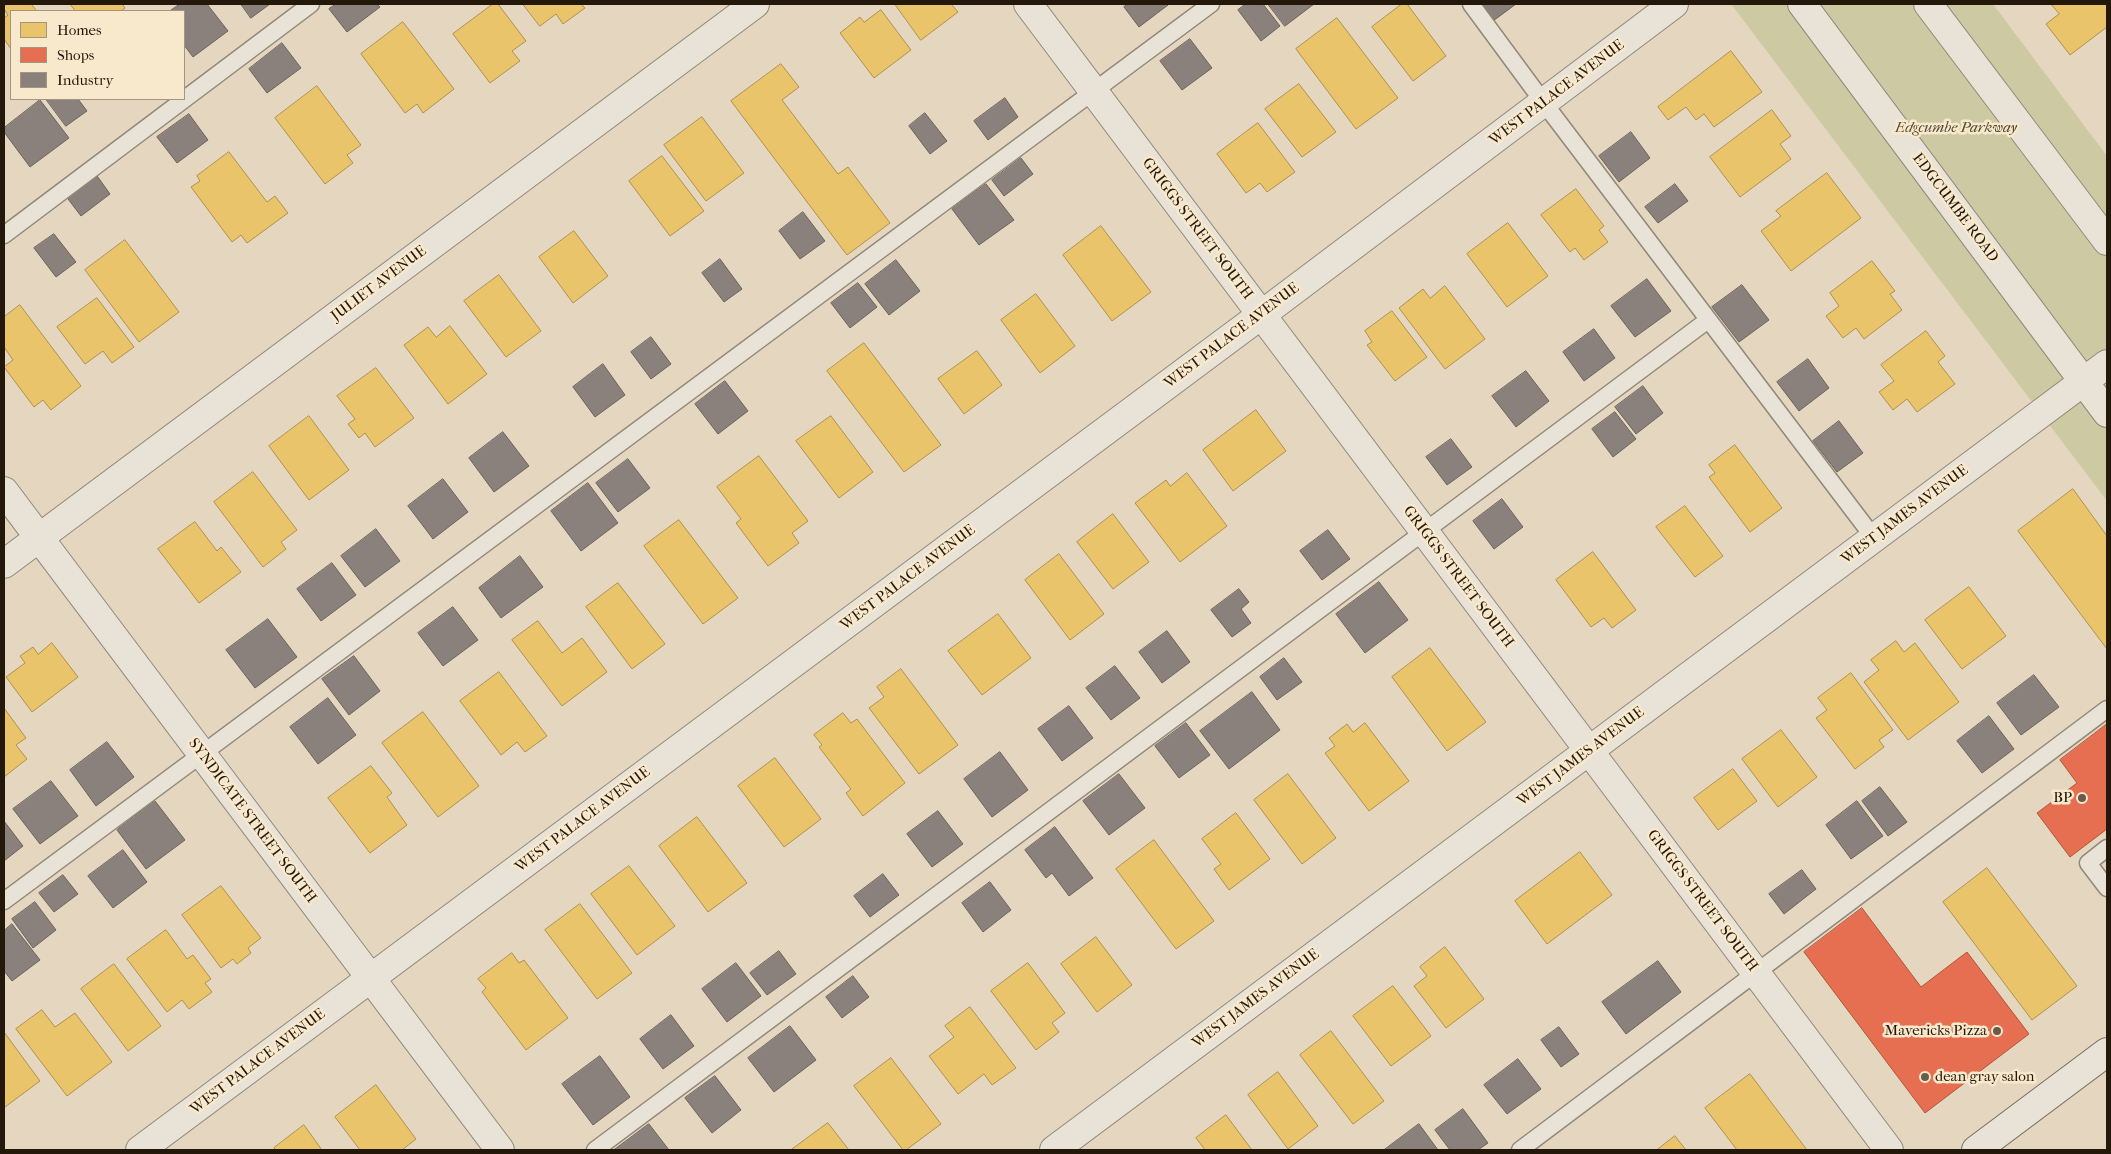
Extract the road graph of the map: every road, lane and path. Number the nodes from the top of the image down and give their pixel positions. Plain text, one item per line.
1 (311, 4) edge
2 (756, 4) edge
3 (1028, 4) edge
4 (1211, 4) edge
5 (1471, 4) edge
6 (1674, 4) edge
7 (1802, 4) edge
8 (1928, 4) edge
9 (1094, 92) junction
10 (185, 99) edge
11 (183, 100) edge
12 (1544, 103) junction
13 (4, 235) edge
14 (2107, 241) edge
15 (1261, 315) junction
16 (1708, 320) junction
17 (2107, 364) edge
18 (2084, 382) junction
19 (2107, 412) edge
20 (4, 491) edge
21 (1425, 533) junction
22 (39, 538) junction
23 (1874, 538) junction
24 (4, 564) edge
25 (2107, 708) edge
26 (1589, 751) junction
27 (201, 754) junction
28 (2107, 848) edge
29 (2107, 888) edge
30 (4, 901) edge
31 (1757, 974) junction
32 (370, 978) junction
33 (2107, 1052) edge
34 (140, 1150) edge
35 (500, 1150) edge
36 (595, 1150) edge
37 (1054, 1150) edge
38 (1520, 1150) edge
39 (1889, 1150) edge
40 (1976, 1150) edge

1 - 10 lane
2 - 22 street, JULIET AVENUE
3 - 9 street, GRIGGS STREET SOUTH
4 - 9 lane
5 - 12 lane
6 - 12 street, WEST PALACE AVENUE
7 - 18 street, EDGCUMBE ROAD
8 - 14 street
9 - 15 street, GRIGGS STREET SOUTH
9 - 27 lane
11 - 13 lane
12 - 15 street, WEST PALACE AVENUE
12 - 16 lane
15 - 21 street, GRIGGS STREET SOUTH
15 - 32 street, WEST PALACE AVENUE
16 - 21 lane
16 - 23 lane
17 - 18 street, WEST JAMES AVENUE
18 - 19 street, EDGCUMBE ROAD
18 - 23 street, WEST JAMES AVENUE
20 - 22 street, SYNDICATE STREET SOUTH
21 - 26 street, GRIGGS STREET SOUTH
21 - 36 lane
22 - 24 street, JULIET AVENUE
22 - 27 street, SYNDICATE STREET SOUTH
23 - 26 street, WEST JAMES AVENUE
25 - 31 lane
26 - 31 street, GRIGGS STREET SOUTH
26 - 37 street, WEST JAMES AVENUE
27 - 30 lane
27 - 32 street, SYNDICATE STREET SOUTH
28 - 29 lane
31 - 38 lane
31 - 39 street, GRIGGS STREET SOUTH
32 - 34 street, WEST PALACE AVENUE
32 - 35 street, SYNDICATE STREET SOUTH
33 - 40 street

